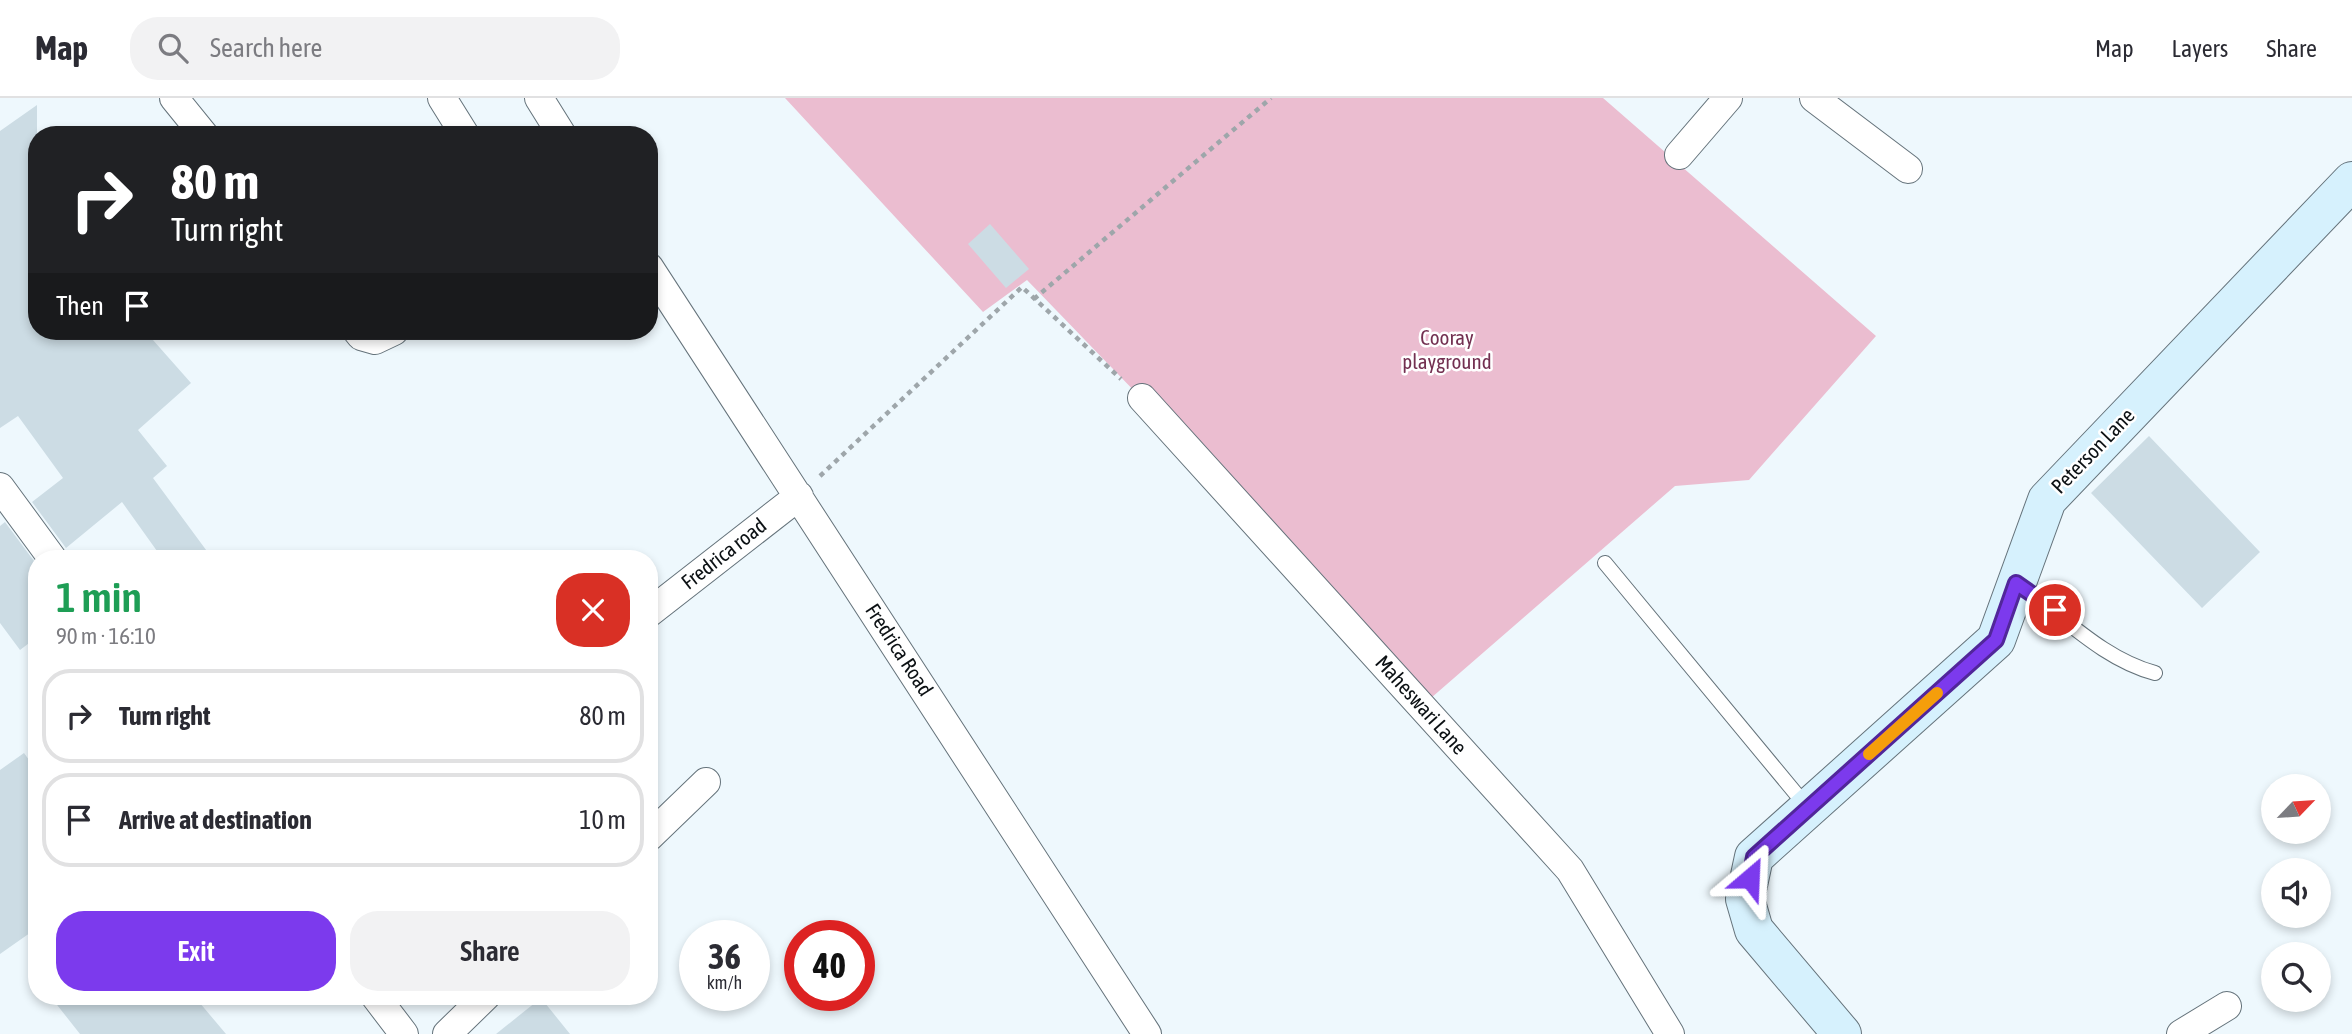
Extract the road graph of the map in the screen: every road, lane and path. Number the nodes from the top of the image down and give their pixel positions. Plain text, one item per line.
1 (174, 98) edge
2 (442, 98) edge
3 (1271, 98) edge
4 (1728, 98) edge
5 (1814, 98) edge
6 (197, 126) edge
7 (459, 126) edge
8 (1679, 155) dead end
9 (1908, 170) dead end
10 (2352, 181) edge
11 (658, 281) edge
12 (1034, 299) junction
13 (1142, 398) joint
14 (0, 487) edge
15 (799, 496) junction
16 (46, 550) edge
17 (1605, 563) dead end
18 (2016, 583) junction
19 (658, 606) edge
20 (2155, 673) dead end
21 (706, 782) dead end
22 (1809, 808) junction
23 (658, 828) edge
24 (382, 1005) edge
25 (477, 1005) edge
26 (2227, 1006) dead end
27 (404, 1034) edge
28 (447, 1034) edge
29 (1147, 1034) edge
30 (1670, 1034) edge
31 (1842, 1034) edge
32 (2181, 1034) edge

1 - 6 street
2 - 7 street
3 - 12 path
4 - 8 street
5 - 9 street
10 - 18 street, Peterson Lane
11 - 15 street, Fredrica Road
12 - 13 path
12 - 15 path
13 - 30 street, Maheswari Lane
14 - 16 street
15 - 19 street, Fredrica road
15 - 29 street, Fredrica Road
17 - 22 lane
18 - 20 lane
18 - 22 street, Peterson Lane
21 - 23 street
22 - 31 street, Peterson Lane
24 - 27 street
25 - 28 street
26 - 32 street

